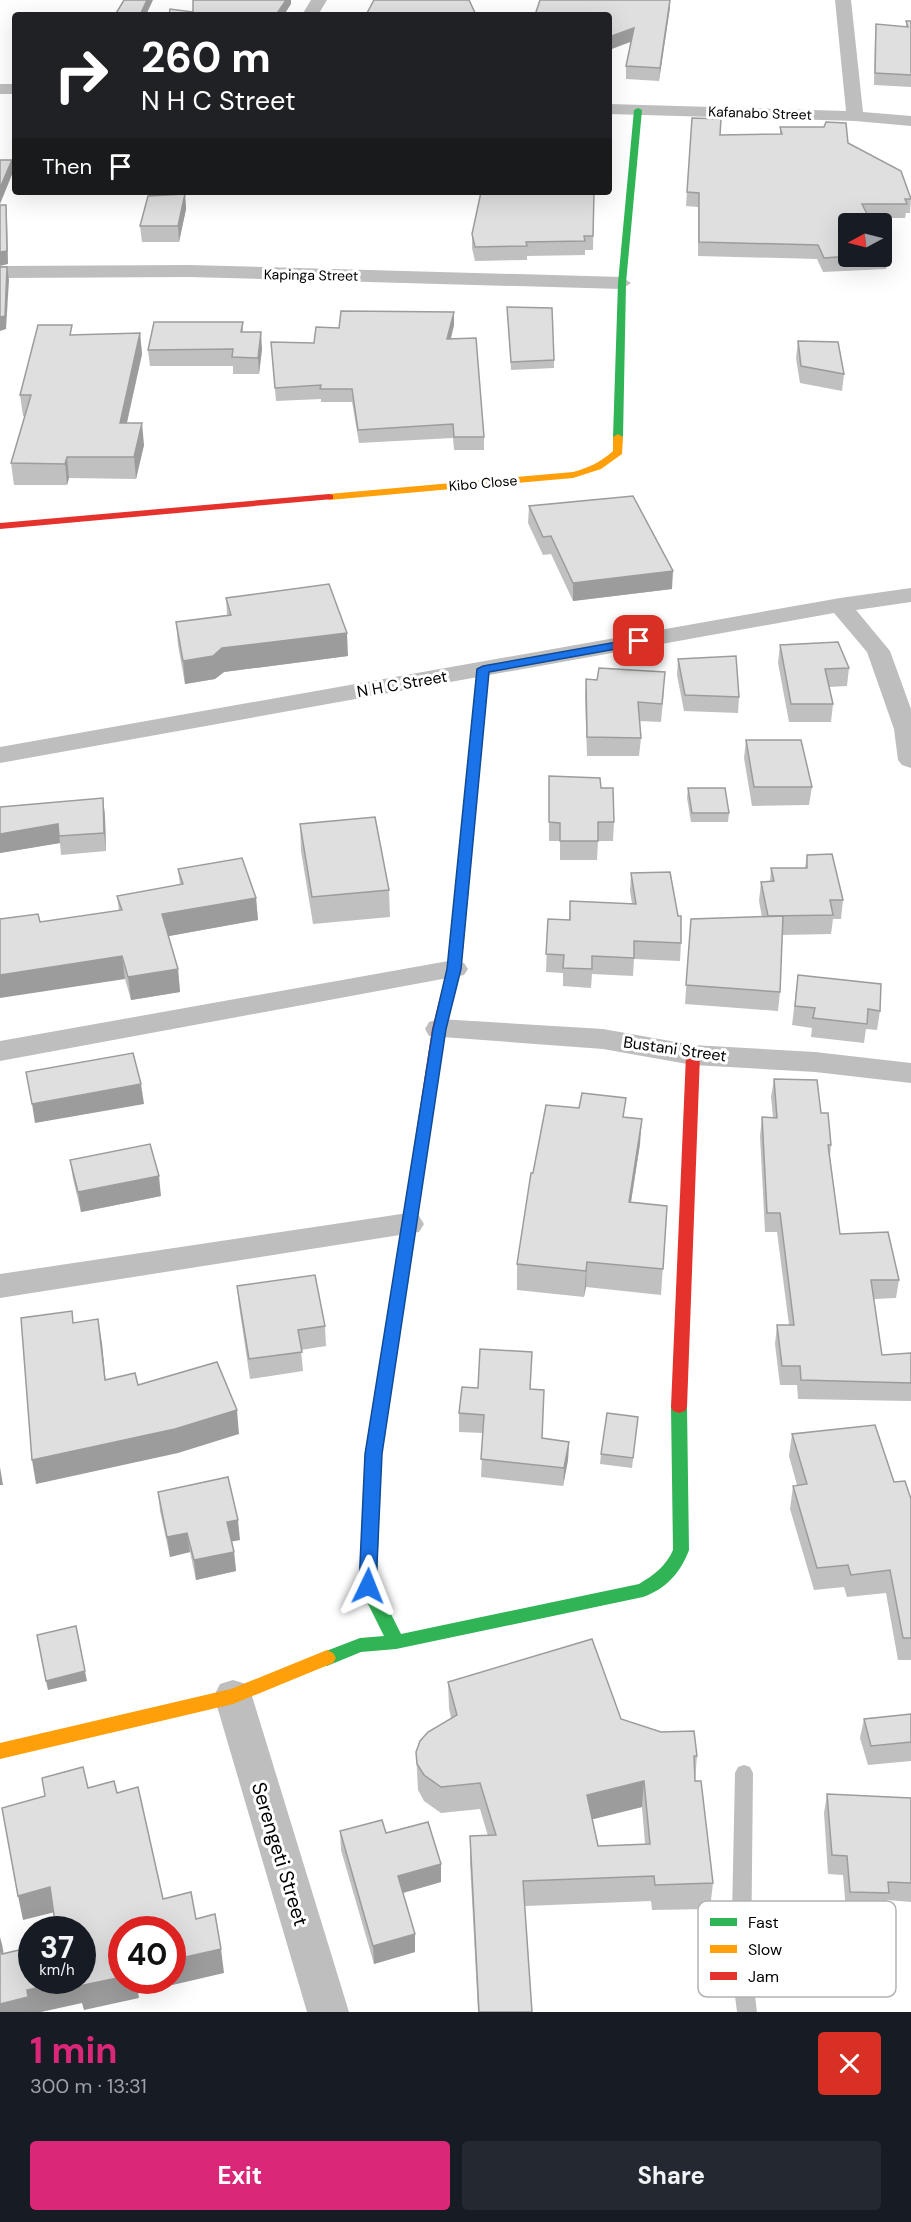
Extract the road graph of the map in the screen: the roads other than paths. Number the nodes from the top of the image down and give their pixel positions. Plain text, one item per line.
1 (843, 0) edge
2 (612, 109) edge
3 (638, 110) junction
4 (855, 116) junction
5 (911, 121) edge
6 (0, 272) edge
7 (622, 283) junction
8 (0, 526) edge
9 (911, 595) edge
10 (840, 605) junction
11 (483, 669) junction
12 (0, 755) edge
13 (911, 760) edge
14 (454, 969) junction
15 (440, 1029) junction
16 (0, 1051) edge
17 (693, 1054) junction
18 (911, 1073) edge
19 (408, 1224) junction
20 (0, 1286) edge
21 (396, 1642) junction
22 (233, 1696) junction
23 (0, 1751) edge
24 (744, 1773) dead end
25 (742, 1901) edge
26 (745, 1997) edge
27 (328, 2012) edge
28 (747, 2012) edge

1 - 4 street
2 - 3 street, Kafanabo Street
3 - 4 street, Kafanabo Street
3 - 7 street, Kibo Close
4 - 5 street, Kafanabo Street
6 - 7 street, Kapinga Street
7 - 8 street, Kibo Close
9 - 10 street, N H C Street
10 - 11 street, N H C Street
10 - 13 street
11 - 12 street, N H C Street
11 - 14 street
14 - 15 street
14 - 16 street
15 - 17 street, Bustani Street
15 - 19 street
17 - 18 street, Bustani Street
17 - 21 street
19 - 20 street
19 - 21 street
21 - 22 street
22 - 23 street
22 - 27 street, Serengeti Street
24 - 25 lane
26 - 28 lane

